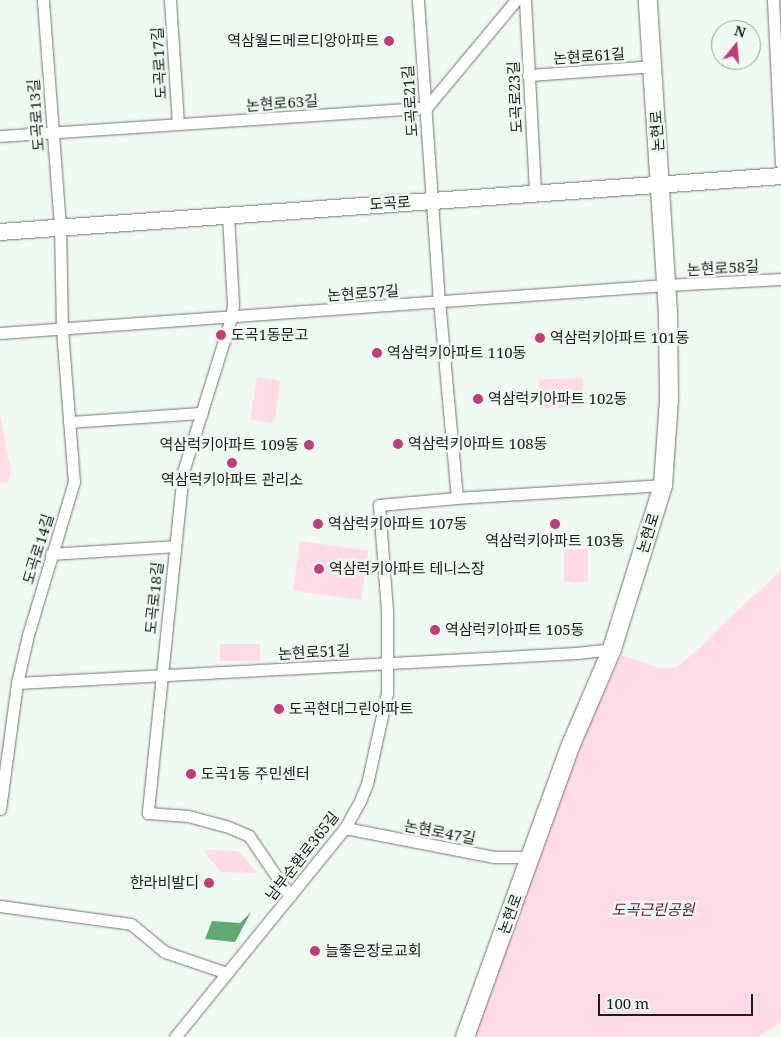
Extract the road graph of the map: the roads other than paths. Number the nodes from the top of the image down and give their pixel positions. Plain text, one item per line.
1 (43, 0) edge
2 (170, 0) edge
3 (418, 0) edge
4 (516, 0) edge
5 (524, 0) edge
6 (648, 0) edge
7 (773, 0) edge
8 (652, 66) junction
9 (528, 76) junction
10 (426, 108) junction
11 (178, 124) junction
12 (52, 132) junction
13 (0, 136) edge
14 (781, 162) edge
15 (781, 176) edge
16 (661, 184) junction
17 (535, 193) junction
18 (432, 200) junction
19 (228, 215) junction
20 (60, 227) junction
21 (0, 232) edge
22 (781, 279) edge
23 (666, 285) junction
24 (439, 302) junction
25 (231, 318) junction
26 (62, 329) junction
27 (0, 333) edge
28 (202, 413) junction
29 (69, 422) junction
30 (663, 485) junction
31 (457, 498) junction
32 (175, 546) junction
33 (51, 554) junction
34 (612, 649) junction
35 (388, 662) junction
36 (161, 674) junction
37 (17, 683) junction
38 (0, 809) edge
39 (345, 828) junction
40 (531, 857) junction
41 (290, 896) junction
42 (0, 906) edge
43 (227, 973) junction
44 (175, 1037) edge
45 (465, 1037) edge

1 - 12 street, 도곡로13길
2 - 11 street, 도곡로17길
3 - 10 street, 도곡로21길
4 - 10 street
5 - 9 street, 도곡로23길
6 - 8 main road, 논현로
7 - 14 street
8 - 9 street, 논현로61길
8 - 16 main road, 논현로
9 - 17 street, 도곡로23길
10 - 11 street, 논현로63길
10 - 18 street, 도곡로21길
11 - 12 street, 논현로63길
12 - 13 street, 논현로63길
12 - 20 street, 도곡로13길
15 - 16 main road, 도곡로
16 - 17 main road, 도곡로
16 - 23 main road, 논현로
17 - 18 main road, 도곡로
18 - 19 main road, 도곡로
18 - 24 street, 도곡로21길
19 - 20 main road, 도곡로
19 - 25 street, 도곡로18길
20 - 21 main road, 도곡로
20 - 26 street, 도곡로14길
22 - 23 street, 논현로58길
23 - 24 street, 논현로57길
23 - 30 main road, 논현로
24 - 25 street, 논현로57길
24 - 31 street, 도곡로21길
25 - 26 street, 논현로57길
25 - 28 street, 도곡로18길
26 - 27 street, 논현로57길
26 - 29 street, 도곡로14길
28 - 29 street
28 - 32 street, 도곡로18길
29 - 33 street, 도곡로14길
30 - 31 street
30 - 34 main road, 논현로
31 - 35 street, 남부순환로365길
32 - 33 street
32 - 36 street, 도곡로18길
33 - 37 street, 도곡로14길
34 - 35 street, 논현로51길
34 - 40 main road, 논현로
35 - 36 street, 논현로51길
35 - 39 street, 남부순환로365길
36 - 37 street, 논현로51길
36 - 41 street, 도곡로18길
37 - 38 street, 도곡로14길
39 - 40 street, 논현로47길
39 - 41 street, 남부순환로365길
40 - 45 main road, 논현로
41 - 43 street, 남부순환로365길
42 - 43 street
43 - 44 street, 남부순환로365길

